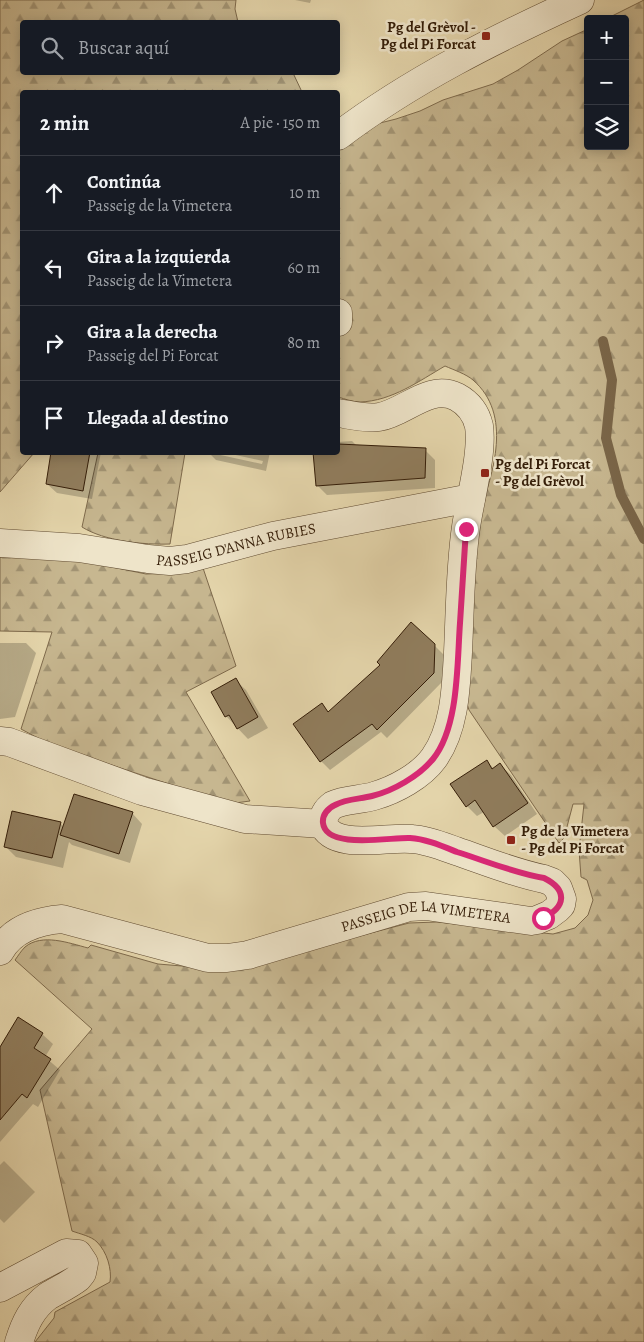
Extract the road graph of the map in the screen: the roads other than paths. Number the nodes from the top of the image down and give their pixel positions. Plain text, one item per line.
1 (580, 0) edge
2 (340, 135) edge
3 (340, 413) edge
4 (471, 498) junction
5 (0, 543) edge
6 (0, 741) edge
7 (323, 824) junction
8 (0, 951) edge
9 (0, 1288) edge
10 (19, 1342) edge

1 - 2 street
3 - 4 street
4 - 5 street, PASSEIG D'ANNA RUBIES
4 - 7 street
6 - 7 street
7 - 8 street, PASSEIG DE LA VIMETERA
9 - 10 street

